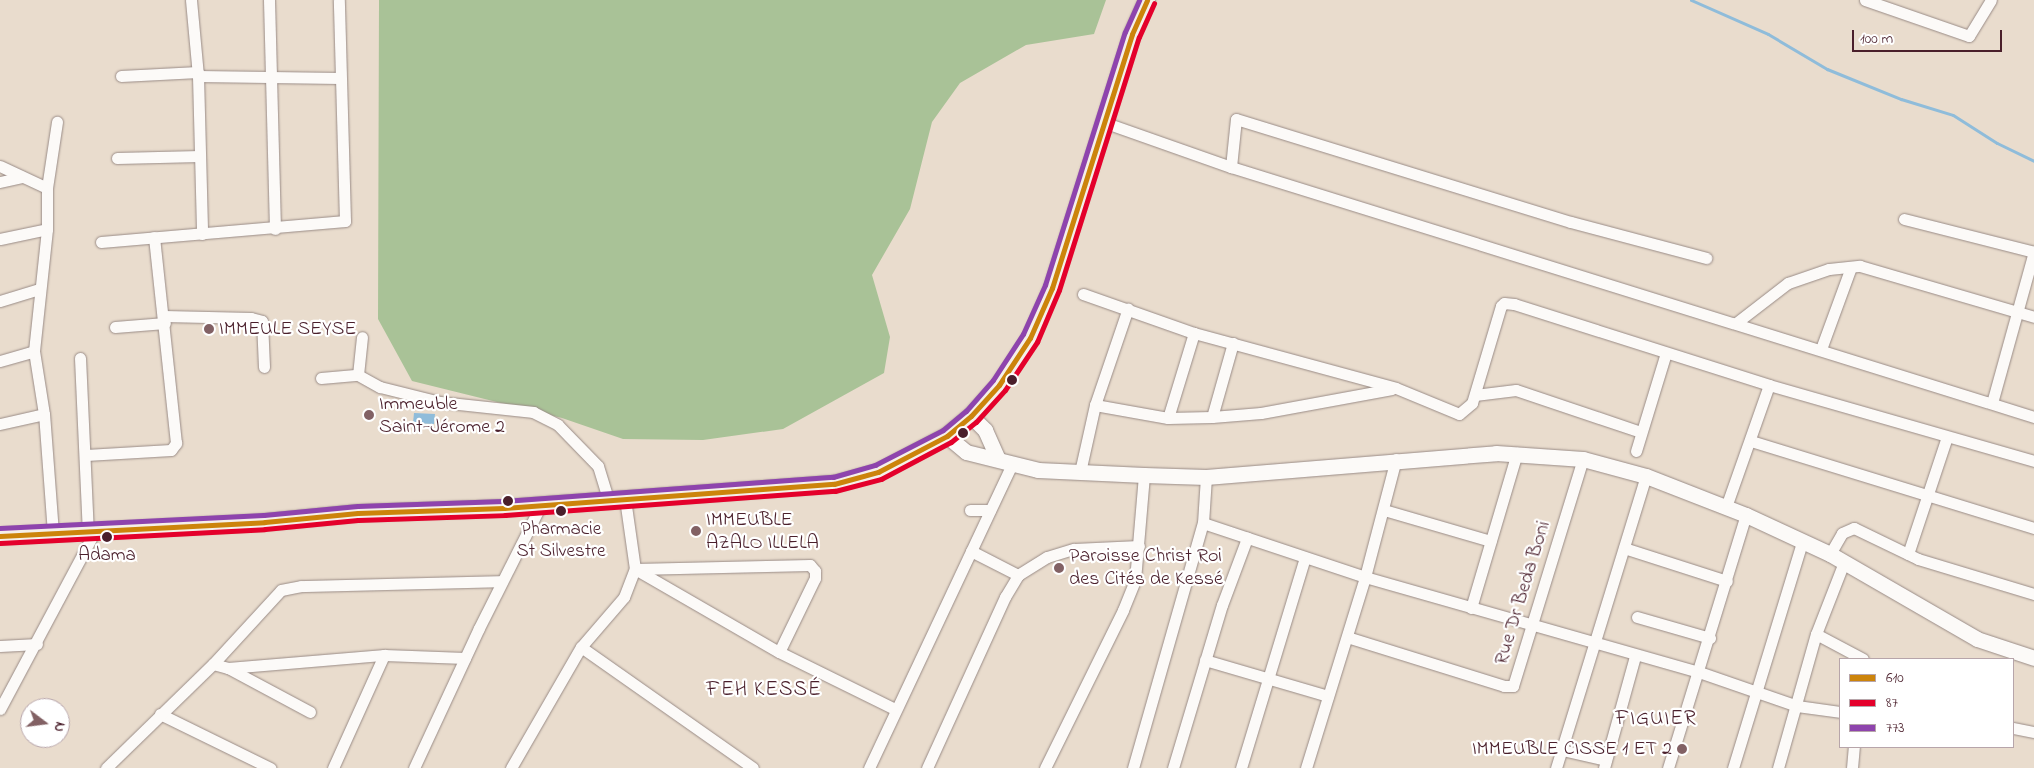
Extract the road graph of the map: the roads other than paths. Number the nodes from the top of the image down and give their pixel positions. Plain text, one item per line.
1 (191, 0) edge
2 (269, 0) edge
3 (340, 0) edge
4 (1138, 0) edge
5 (1147, 0) edge
6 (1865, 0) edge
7 (1991, 0) edge
8 (1132, 34) junction
9 (198, 74) junction
10 (121, 76) dead end
11 (271, 77) junction
12 (340, 78) junction
13 (57, 122) dead end
14 (1104, 122) junction
15 (200, 156) junction
16 (117, 158) dead end
17 (0, 166) edge
18 (1231, 167) junction
19 (21, 177) junction
20 (0, 182) edge
21 (47, 188) junction
22 (1904, 219) dead end
23 (47, 229) junction
24 (275, 229) junction
25 (202, 234) junction
26 (154, 237) junction
27 (0, 239) edge
28 (101, 242) dead end
29 (2034, 252) edge
30 (1706, 258) dead end
31 (1850, 267) junction
32 (39, 289) junction
33 (1083, 294) dead end
34 (0, 301) edge
35 (1128, 308) junction
36 (2017, 312) junction
37 (2034, 317) edge
38 (165, 319) junction
39 (1736, 323) junction
40 (116, 327) dead end
41 (1194, 333) junction
42 (362, 337) dead end
43 (1233, 343) junction
44 (1821, 350) junction
45 (34, 351) junction
46 (1666, 352) junction
47 (80, 358) dead end
48 (0, 361) edge
49 (264, 367) dead end
50 (358, 375) junction
51 (321, 378) dead end
52 (1770, 385) junction
53 (1396, 388) junction
54 (1475, 394) junction
55 (1992, 402) junction
56 (1095, 405) junction
57 (44, 414) junction
58 (971, 416) junction
59 (1212, 416) junction
60 (2034, 417) edge
61 (1168, 418) junction
62 (0, 424) edge
63 (1642, 432) junction
64 (947, 436) junction
65 (1947, 437) junction
66 (1750, 441) junction
67 (1636, 451) dead end
68 (1517, 453) junction
69 (86, 455) junction
70 (1396, 459) junction
71 (1583, 459) junction
72 (2034, 461) edge
73 (1005, 462) junction
74 (1080, 472) junction
75 (1144, 475) junction
76 (1646, 476) junction
77 (1206, 477) junction
78 (1928, 496) junction
79 (625, 498) junction
80 (608, 500) junction
81 (542, 503) junction
82 (1726, 507) junction
83 (970, 510) dead end
84 (990, 510) junction
85 (1384, 510) junction
86 (1746, 515) junction
87 (1203, 523) junction
88 (2034, 528) edge
89 (91, 531) junction
90 (53, 533) junction
91 (0, 536) edge
92 (1247, 538) junction
93 (1491, 541) junction
94 (1802, 542) junction
95 (970, 546) junction
96 (1139, 546) junction
97 (1624, 548) junction
98 (1830, 554) junction
99 (1908, 554) junction
100 (1305, 557) junction
101 (1844, 562) junction
102 (635, 569) junction
103 (1018, 575) junction
104 (1365, 577) junction
105 (502, 581) junction
106 (1726, 581) junction
107 (2034, 594) edge
108 (1471, 608) junction
109 (1637, 617) dead end
110 (1534, 626) junction
111 (1816, 634) junction
112 (1347, 637) junction
113 (1710, 638) junction
114 (1594, 643) junction
115 (37, 644) junction
116 (0, 646) edge
117 (581, 647) junction
118 (779, 652) junction
119 (384, 655) junction
120 (1635, 656) junction
121 (465, 658) junction
122 (1861, 658) edge
123 (2034, 658) edge
124 (1206, 660) junction
125 (213, 664) junction
126 (228, 668) junction
127 (1699, 672) junction
128 (1268, 679) junction
129 (1756, 693) junction
130 (1328, 696) junction
131 (1797, 706) junction
132 (0, 709) edge
133 (895, 709) junction
134 (310, 712) dead end
135 (1839, 712) edge
136 (160, 714) junction
137 (2014, 728) edge
138 (2034, 732) edge
139 (1854, 748) edge
140 (1562, 750) junction
141 (1605, 764) edge
142 (874, 766) edge
143 (110, 767) edge
144 (270, 768) edge
145 (333, 768) edge
146 (414, 768) edge
147 (510, 768) edge
148 (753, 768) edge
149 (927, 768) edge
150 (1045, 768) edge
151 (1133, 768) edge
152 (1173, 768) edge
153 (1240, 768) edge
154 (1306, 768) edge
155 (1556, 768) edge
156 (1668, 768) edge
157 (1733, 768) edge
158 (1778, 768) edge
159 (1852, 768) edge

1 - 9 street
2 - 11 street
3 - 12 street
4 - 8 main road
5 - 8 main road
6 - 7 street
8 - 14 main road
9 - 10 street
9 - 11 street
9 - 15 street
11 - 12 street
11 - 24 street
12 - 24 street
13 - 21 street
14 - 18 street
14 - 58 main road
15 - 16 street
15 - 25 street
17 - 19 street
18 - 30 street
18 - 39 street
19 - 20 street
19 - 21 street
21 - 23 street
22 - 29 street
23 - 27 street
23 - 32 street
24 - 25 street
25 - 26 street
26 - 28 street
26 - 38 street
29 - 36 street
31 - 36 street
31 - 39 street
31 - 44 street
32 - 34 street
32 - 45 street
33 - 35 street
35 - 41 street
35 - 56 street
36 - 37 street
36 - 55 street
38 - 40 street
38 - 49 street
38 - 69 street
39 - 44 street
41 - 43 street
41 - 61 street
42 - 50 street
43 - 53 street
43 - 59 street
44 - 55 street
45 - 48 street
45 - 57 street
46 - 52 street
46 - 54 street
46 - 63 street
47 - 69 street
50 - 51 street
50 - 80 street
52 - 65 street
52 - 66 street
53 - 54 street
53 - 59 street
54 - 63 street
55 - 60 street
56 - 61 street
56 - 74 street
57 - 62 street
57 - 90 street
58 - 64 main road
58 - 73 street
59 - 61 street
63 - 67 street
64 - 73 street
64 - 79 main road
65 - 72 street
65 - 78 street
66 - 78 street
66 - 82 street
68 - 70 street
68 - 71 street
68 - 93 street
69 - 89 street
70 - 77 street
70 - 85 street
71 - 76 street
71 - 110 street, Rue Dr Beda Boni
73 - 74 street
73 - 84 street
74 - 75 street
75 - 77 street
75 - 96 street
76 - 82 street
76 - 97 street
77 - 87 street
78 - 88 street
78 - 99 street
79 - 80 main road
79 - 102 street
80 - 81 main road
81 - 89 main road
81 - 105 street
82 - 86 street
83 - 84 street
84 - 95 street
85 - 93 street
85 - 104 street
86 - 94 street
86 - 106 street
87 - 92 street
87 - 151 street
89 - 90 main road
89 - 115 street
90 - 91 main road
92 - 100 street
92 - 124 street
93 - 108 street
94 - 98 street
94 - 129 street
95 - 103 street
95 - 133 street
96 - 103 street
96 - 150 street
97 - 106 street
97 - 114 street
98 - 99 street
98 - 101 street
99 - 107 street
100 - 104 street
100 - 128 street
101 - 111 street
101 - 123 street
102 - 117 street
102 - 118 street
102 - 118 street
103 - 149 street
104 - 108 street
104 - 112 street
105 - 121 street
105 - 125 street
106 - 113 street
108 - 110 street
109 - 113 street
110 - 112 street, Rue Dr Beda Boni
110 - 114 street
111 - 122 street
111 - 131 street
112 - 130 street
113 - 127 street
114 - 120 street
114 - 140 street
115 - 116 street
115 - 132 street
117 - 147 street
117 - 148 street
118 - 133 street
119 - 121 street
119 - 126 street
119 - 145 street
120 - 127 street
120 - 141 street
121 - 146 street
124 - 128 street
124 - 152 street
125 - 126 street
125 - 136 street
126 - 134 street
127 - 129 street
127 - 156 street
128 - 130 street
128 - 153 street
129 - 131 street
129 - 157 street
130 - 154 street
131 - 135 street
131 - 158 street
133 - 142 street
136 - 143 street
136 - 144 street
137 - 138 street
139 - 159 street
140 - 141 street
140 - 155 street

